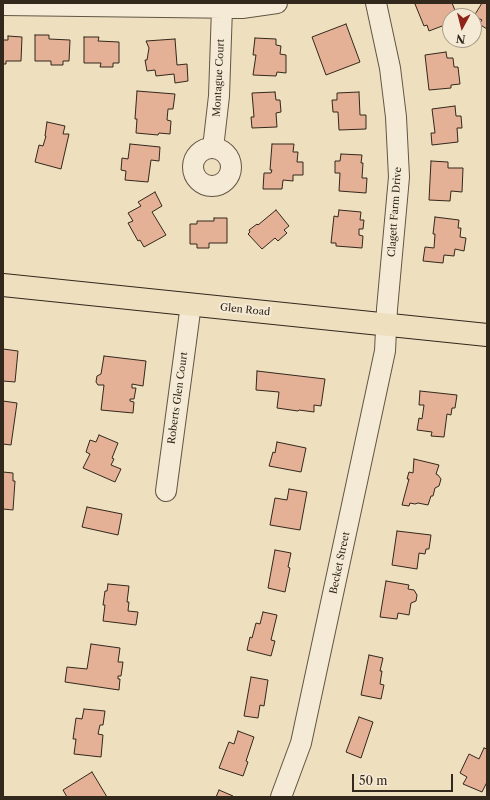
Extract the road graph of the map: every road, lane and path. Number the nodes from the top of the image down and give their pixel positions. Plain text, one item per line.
1 (277, 3) edge
2 (376, 3) edge
3 (3, 5) edge
4 (222, 8) junction
5 (213, 148) dead end
6 (3, 284) edge
7 (191, 304) junction
8 (385, 326) junction
9 (487, 335) edge
10 (166, 491) dead end
11 (281, 797) edge

1 - 4 street
2 - 8 street, Clagett Farm Drive
3 - 4 street
4 - 5 street, Montague Court
6 - 7 main road, Glen Road
7 - 8 main road, Glen Road
7 - 10 street, Roberts Glen Court
8 - 9 main road, Glen Road
8 - 11 street, Becket Street

